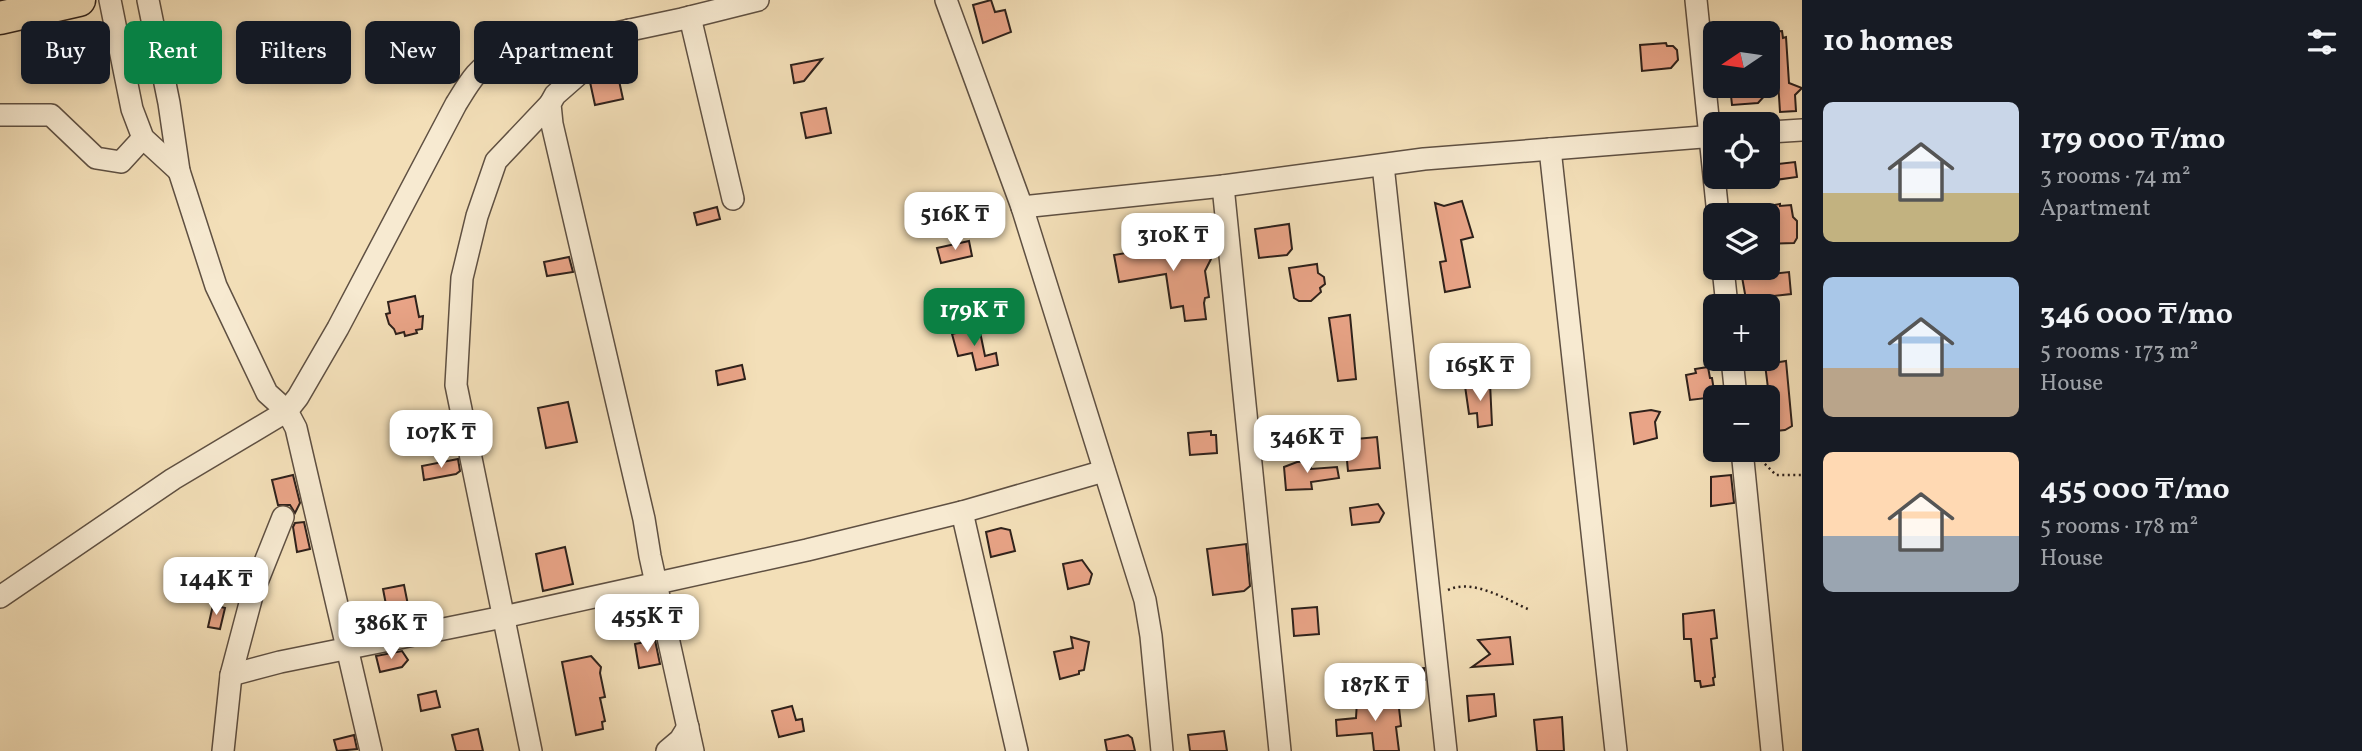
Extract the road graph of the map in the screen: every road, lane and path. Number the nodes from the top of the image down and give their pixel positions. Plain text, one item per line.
1 (79, 0) edge
2 (110, 0) edge
3 (148, 0) edge
4 (758, 0) edge
5 (946, 0) edge
6 (1696, 0) edge
7 (690, 17) junction
8 (0, 18) edge
9 (638, 28) edge
10 (474, 75) edge
11 (568, 84) edge
12 (550, 104) junction
13 (1709, 112) edge
14 (0, 115) edge
15 (1802, 130) edge
16 (1780, 131) edge
17 (1703, 137) edge
18 (143, 138) junction
19 (1550, 149) junction
20 (1383, 165) junction
21 (179, 172) junction
22 (1223, 186) junction
23 (733, 199) dead end
24 (1022, 207) junction
25 (287, 411) junction
26 (1743, 462) edge
27 (1762, 462) edge
28 (1104, 471) junction
29 (1802, 475) edge
30 (962, 512) junction
31 (283, 517) dead end
32 (656, 582) junction
33 (0, 597) edge
34 (1429, 600) junction
35 (1530, 610) dead end
36 (503, 617) junction
37 (346, 649) junction
38 (231, 675) junction
39 (688, 727) junction
40 (223, 751) edge
41 (371, 751) edge
42 (531, 751) edge
43 (667, 751) edge
44 (693, 751) edge
45 (1017, 751) edge
46 (1162, 751) edge
47 (1280, 751) edge
48 (1446, 751) edge
49 (1616, 751) edge
50 (1772, 751) edge

1 - 8 highway
2 - 18 street
3 - 21 street
4 - 7 street
5 - 24 street
6 - 13 street
7 - 9 street
7 - 23 street
10 - 25 street
11 - 12 street
12 - 32 street
12 - 36 street
14 - 18 street
15 - 16 street
17 - 19 street
18 - 21 street
19 - 20 street
19 - 49 street
20 - 22 street
20 - 34 street
21 - 25 street
22 - 24 street
22 - 47 street
24 - 28 street
25 - 33 street
25 - 37 street
26 - 50 street
27 - 29 path
28 - 30 street
28 - 46 street
30 - 32 street
30 - 45 street
31 - 38 street
32 - 36 street
32 - 39 street
34 - 35 path
34 - 48 street
36 - 37 street
36 - 42 street
37 - 38 street
37 - 41 street
38 - 40 street
39 - 43 street
39 - 44 street

